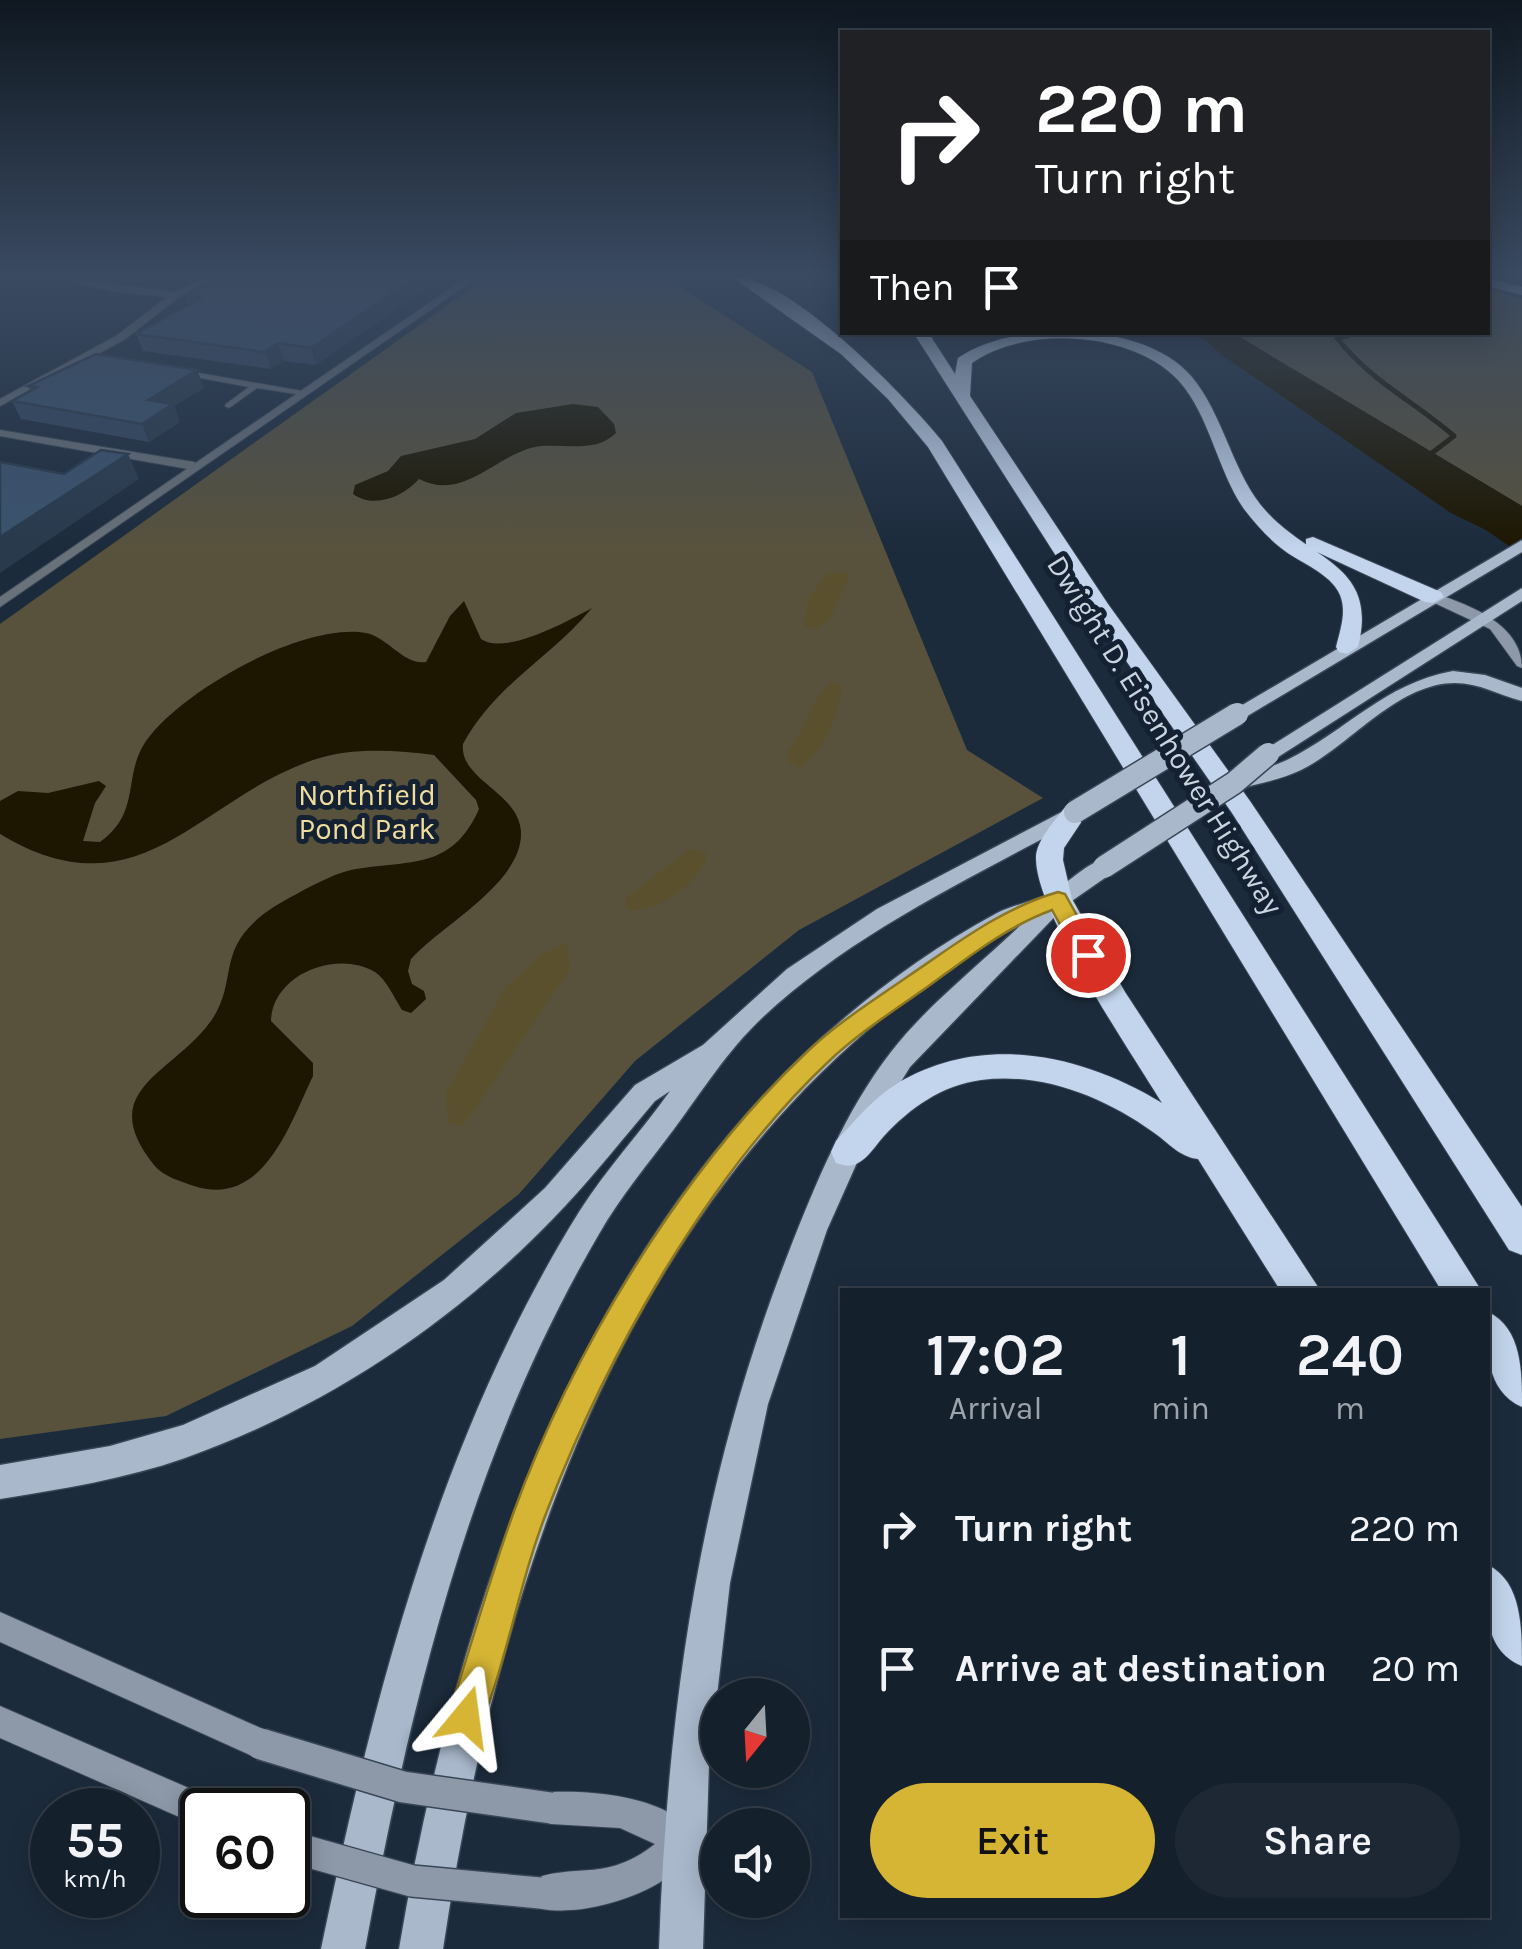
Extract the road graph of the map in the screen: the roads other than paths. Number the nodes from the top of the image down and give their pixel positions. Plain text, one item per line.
1 (65, 368) edge
2 (338, 368) edge
3 (865, 368) edge
4 (943, 368) edge
5 (964, 368) edge
6 (1171, 368) edge
7 (178, 371) edge
8 (255, 386) junction
9 (302, 393) junction
10 (962, 399) junction
11 (0, 404) edge
12 (229, 406) dead end
13 (0, 433) edge
14 (194, 466) junction
15 (1262, 517) junction
16 (1522, 546) edge
17 (1521, 594) edge
18 (1433, 596) junction
19 (0, 603) edge
20 (1481, 618) junction
21 (1346, 647) junction
22 (1522, 663) edge
23 (1522, 695) edge
24 (1274, 762) junction
25 (1074, 812) junction
26 (1058, 899) junction
27 (716, 1048) junction
28 (848, 1152) junction
29 (1220, 1167) junction
30 (1522, 1238) edge
31 (1299, 1288) edge
32 (1461, 1288) edge
33 (1490, 1334) edge
34 (1522, 1387) edge
35 (0, 1482) edge
36 (1490, 1589) edge
37 (0, 1627) edge
38 (1522, 1643) edge
39 (0, 1722) edge
40 (180, 1801) edge
41 (682, 1843) junction
42 (310, 1854) edge
43 (343, 1949) edge
44 (420, 1949) edge
45 (681, 1949) edge

1 - 11 street
2 - 9 street
3 - 32 highway, Dwight D. Eisenhower Highway
4 - 10 highway, Dwight D. Eisenhower Highway
5 - 10 highway
6 - 15 highway
7 - 8 lane
8 - 9 lane
8 - 12 lane
9 - 14 street
10 - 30 highway, Dwight D. Eisenhower Highway
13 - 14 street
14 - 19 street
15 - 18 highway
15 - 21 highway
16 - 18 main road
17 - 20 main road
18 - 20 main road
18 - 21 main road
20 - 22 main road
20 - 24 main road
21 - 25 main road, bridge
23 - 24 main road
24 - 26 main road, bridge
25 - 26 highway
25 - 27 main road
26 - 28 main road
26 - 29 highway
26 - 44 main road
27 - 35 main road
27 - 43 main road
28 - 29 highway
28 - 41 main road
29 - 31 highway
33 - 34 highway
36 - 38 highway
37 - 41 main road, bridge
39 - 40 main road
41 - 42 main road, bridge
41 - 45 main road

